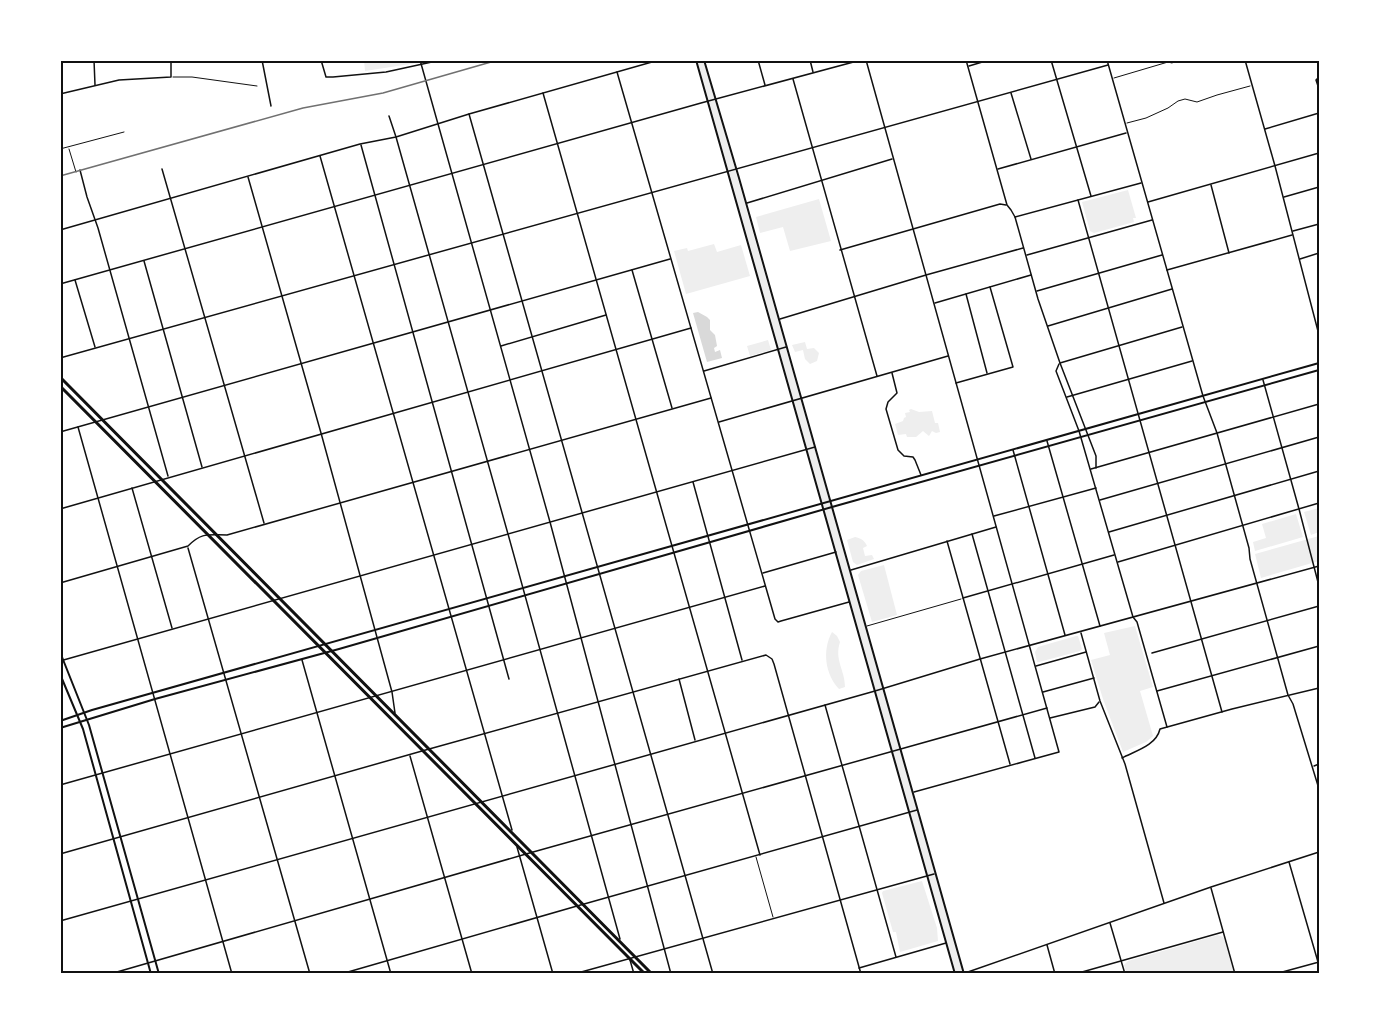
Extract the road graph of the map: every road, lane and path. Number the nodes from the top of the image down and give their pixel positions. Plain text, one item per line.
1 (94, 60) edge
2 (171, 60) edge
3 (262, 60) edge
4 (321, 60) edge
5 (420, 60) edge
6 (441, 60) edge
7 (660, 60) edge
8 (696, 60) edge
9 (704, 60) edge
10 (758, 60) edge
11 (810, 60) edge
12 (861, 60) edge
13 (866, 60) edge
14 (966, 60) edge
15 (989, 60) edge
16 (1051, 60) edge
17 (1107, 60) edge
18 (1255, 60) edge
19 (1245, 61) edge
20 (1172, 63) dead end
21 (1108, 64) junction
22 (421, 65) junction
23 (968, 66) junction
24 (617, 72) junction
25 (813, 73) junction
26 (171, 77) junction
27 (1319, 77) edge
28 (792, 78) junction
29 (1057, 79) junction
30 (1112, 79) junction
31 (94, 86) junction
32 (257, 86) dead end
33 (765, 86) junction
34 (1252, 86) junction
35 (1319, 89) edge
36 (1011, 92) junction
37 (543, 93) junction
38 (60, 94) edge
39 (716, 99) junction
40 (708, 101) junction
41 (978, 101) junction
42 (271, 106) dead end
43 (1319, 113) edge
44 (469, 114) junction
45 (389, 117) dead end
46 (632, 122) junction
47 (436, 123) junction
48 (1125, 124) junction
49 (885, 127) junction
50 (1264, 129) junction
51 (124, 132) dead end
52 (1127, 132) junction
53 (396, 137) junction
54 (558, 143) junction
55 (360, 144) junction
56 (68, 147) junction
57 (1076, 147) junction
58 (811, 148) junction
59 (60, 149) edge
60 (1319, 153) edge
61 (320, 156) junction
62 (893, 159) junction
63 (1031, 159) junction
64 (483, 164) junction
65 (1275, 166) junction
66 (162, 169) dead end
67 (736, 169) junction
68 (997, 169) junction
69 (80, 171) dead end
70 (727, 171) junction
71 (76, 172) dead end
72 (451, 173) junction
73 (248, 176) junction
74 (821, 181) junction
75 (1142, 183) junction
76 (1210, 184) junction
77 (409, 185) junction
78 (1319, 188) edge
79 (652, 192) junction
80 (374, 195) junction
81 (1091, 196) junction
82 (1283, 197) junction
83 (171, 198) junction
84 (1078, 200) junction
85 (1148, 202) junction
86 (746, 204) junction
87 (1007, 205) junction
88 (334, 206) junction
89 (578, 213) junction
90 (1015, 217) junction
91 (1153, 220) junction
92 (96, 221) junction
93 (1319, 224) edge
94 (262, 226) junction
95 (913, 229) junction
96 (60, 230) edge
97 (1292, 231) junction
98 (503, 234) junction
99 (1293, 235) junction
100 (1088, 238) junction
101 (471, 243) junction
102 (185, 248) junction
103 (1023, 248) junction
104 (840, 250) junction
105 (1229, 253) junction
106 (1319, 254) edge
107 (428, 255) junction
108 (1026, 255) junction
109 (1163, 255) junction
110 (671, 259) junction
111 (1299, 259) junction
112 (144, 260) junction
113 (394, 264) junction
114 (110, 270) junction
115 (632, 270) junction
116 (1167, 270) junction
117 (1098, 273) junction
118 (926, 275) junction
119 (1031, 275) junction
120 (354, 276) junction
121 (75, 280) junction
122 (597, 280) junction
123 (60, 284) edge
124 (990, 287) junction
125 (1172, 288) junction
126 (1036, 292) junction
127 (966, 294) junction
128 (282, 296) junction
129 (854, 297) junction
130 (522, 301) junction
131 (934, 303) junction
132 (1108, 308) junction
133 (490, 310) junction
134 (607, 315) junction
135 (205, 317) junction
136 (779, 319) junction
137 (448, 322) junction
138 (1047, 326) junction
139 (1183, 327) junction
140 (691, 328) junction
141 (1318, 328) edge
142 (163, 329) junction
143 (412, 332) junction
144 (1319, 335) edge
145 (532, 337) junction
146 (129, 339) junction
147 (652, 339) junction
148 (373, 343) junction
149 (500, 346) junction
150 (1119, 346) junction
151 (787, 347) junction
152 (95, 348) junction
153 (617, 349) junction
154 (778, 350) junction
155 (948, 356) junction
156 (60, 358) edge
157 (1193, 360) junction
158 (301, 363) junction
159 (1060, 363) junction
160 (1319, 363) edge
161 (1319, 370) edge
162 (541, 371) junction
163 (703, 371) junction
164 (892, 372) junction
165 (987, 374) junction
166 (877, 376) junction
167 (60, 377) edge
168 (1128, 379) junction
169 (1262, 379) junction
170 (510, 380) junction
171 (956, 383) junction
172 (224, 385) junction
173 (60, 386) edge
174 (1264, 386) junction
175 (468, 392) junction
176 (1072, 395) junction
177 (1203, 396) junction
178 (183, 397) junction
179 (711, 398) junction
180 (801, 398) junction
181 (1066, 398) junction
182 (793, 401) junction
183 (432, 402) junction
184 (1205, 402) junction
185 (1319, 404) edge
186 (148, 407) junction
187 (672, 409) junction
188 (393, 413) junction
189 (1138, 414) junction
190 (1273, 417) junction
191 (636, 419) junction
192 (103, 420) junction
193 (1140, 421) junction
194 (96, 422) junction
195 (718, 422) junction
196 (78, 427) junction
197 (1086, 429) junction
198 (1079, 431) junction
199 (60, 432) edge
200 (1217, 433) junction
201 (321, 434) junction
202 (1089, 435) junction
203 (1081, 437) junction
204 (1319, 437) edge
205 (561, 440) junction
206 (1047, 440) junction
207 (1049, 446) junction
208 (815, 447) junction
209 (1282, 448) junction
210 (529, 449) junction
211 (807, 449) junction
212 (1014, 450) junction
213 (1149, 453) junction
214 (244, 455) junction
215 (1015, 456) junction
216 (978, 460) junction
217 (487, 462) junction
218 (1225, 464) junction
219 (979, 466) junction
220 (202, 467) junction
221 (1096, 468) junction
222 (1090, 469) junction
223 (732, 470) junction
224 (1319, 471) edge
225 (451, 472) junction
226 (922, 476) junction
227 (168, 477) junction
228 (161, 479) junction
229 (1291, 479) junction
230 (154, 481) junction
231 (413, 482) junction
232 (692, 482) junction
233 (1157, 484) junction
234 (132, 488) junction
235 (1096, 488) junction
236 (656, 492) junction
237 (1234, 496) junction
238 (1063, 497) junction
239 (98, 498) junction
240 (830, 501) junction
241 (1099, 501) junction
242 (340, 503) junction
243 (822, 503) junction
244 (1319, 503) edge
245 (1029, 506) junction
246 (832, 507) junction
247 (60, 509) edge
248 (824, 509) junction
249 (1299, 509) junction
250 (582, 513) junction
251 (993, 516) junction
252 (1166, 516) junction
253 (550, 522) junction
254 (264, 524) junction
255 (748, 524) junction
256 (1243, 526) junction
257 (996, 527) junction
258 (750, 531) junction
259 (1108, 533) junction
260 (207, 534) junction
261 (508, 534) junction
262 (972, 534) junction
263 (217, 535) junction
264 (708, 536) junction
265 (947, 541) junction
266 (710, 542) junction
267 (471, 544) junction
268 (1175, 545) junction
269 (188, 546) junction
270 (672, 546) junction
271 (674, 552) junction
272 (836, 552) junction
273 (434, 555) junction
274 (1115, 555) junction
275 (151, 557) junction
276 (1117, 562) junction
277 (1083, 564) junction
278 (1319, 566) edge
279 (117, 567) junction
280 (597, 567) junction
281 (1314, 567) junction
282 (850, 570) junction
283 (762, 573) junction
284 (599, 574) junction
285 (1048, 574) junction
286 (360, 576) junction
287 (565, 577) junction
288 (60, 583) edge
289 (566, 583) junction
290 (1257, 583) junction
291 (1012, 584) junction
292 (765, 585) junction
293 (1319, 586) edge
294 (523, 588) junction
295 (988, 591) junction
296 (525, 595) junction
297 (725, 597) junction
298 (963, 598) junction
299 (280, 599) junction
300 (486, 599) junction
301 (274, 601) junction
302 (1190, 601) junction
303 (850, 602) junction
304 (488, 606) junction
305 (1319, 606) edge
306 (690, 607) junction
307 (450, 610) junction
308 (452, 616) junction
309 (1133, 617) junction
310 (208, 618) junction
311 (1267, 621) junction
312 (1100, 626) junction
313 (866, 627) junction
314 (172, 629) junction
315 (614, 629) junction
316 (375, 631) junction
317 (1080, 632) junction
318 (1065, 636) junction
319 (377, 638) junction
320 (581, 638) junction
321 (138, 639) junction
322 (1201, 640) junction
323 (326, 645) junction
324 (1029, 646) junction
325 (1319, 646) edge
326 (319, 647) junction
327 (540, 650) junction
328 (331, 651) junction
329 (60, 652) edge
330 (325, 652) junction
331 (1006, 652) junction
332 (1086, 652) junction
333 (1152, 653) dead end
334 (1278, 657) junction
335 (302, 659) junction
336 (980, 659) junction
337 (61, 660) edge
338 (503, 660) junction
339 (742, 661) junction
340 (1035, 666) junction
341 (467, 671) junction
342 (708, 671) junction
343 (224, 673) junction
344 (60, 674) edge
345 (1211, 676) junction
346 (1094, 678) junction
347 (508, 679) dead end
348 (679, 679) junction
349 (226, 680) junction
350 (883, 688) junction
351 (1319, 688) edge
352 (875, 691) junction
353 (392, 692) junction
354 (632, 692) junction
355 (1042, 692) junction
356 (1156, 692) junction
357 (153, 693) junction
358 (1288, 695) junction
359 (377, 697) junction
360 (370, 698) junction
361 (155, 699) junction
362 (1100, 700) junction
363 (598, 702) junction
364 (825, 705) junction
365 (1047, 708) junction
366 (1222, 712) junction
367 (84, 713) junction
368 (317, 713) junction
369 (558, 714) junction
370 (78, 715) junction
371 (395, 715) junction
372 (788, 715) junction
373 (1023, 715) junction
374 (1050, 718) junction
375 (87, 719) junction
376 (60, 721) edge
377 (80, 722) junction
378 (998, 722) junction
379 (60, 728) edge
380 (1167, 728) junction
381 (725, 733) junction
382 (242, 734) junction
383 (485, 734) junction
384 (696, 741) junction
385 (429, 749) junction
386 (900, 749) junction
387 (422, 751) junction
388 (892, 751) junction
389 (170, 754) junction
390 (409, 754) junction
391 (650, 754) junction
392 (1122, 758) junction
393 (1035, 759) junction
394 (615, 764) junction
395 (1319, 764) edge
396 (842, 765) junction
397 (1010, 765) junction
398 (1313, 766) junction
399 (102, 773) junction
400 (95, 775) junction
401 (575, 775) junction
402 (335, 776) junction
403 (805, 776) junction
404 (60, 785) edge
405 (1319, 789) edge
406 (913, 792) junction
407 (743, 793) junction
408 (502, 796) junction
409 (259, 797) junction
410 (480, 802) junction
411 (475, 803) junction
412 (918, 810) junction
413 (910, 813) junction
414 (667, 814) junction
415 (427, 817) junction
416 (188, 818) junction
417 (631, 825) junction
418 (859, 827) junction
419 (513, 833) junction
420 (591, 836) junction
421 (120, 837) junction
422 (822, 837) junction
423 (352, 838) junction
424 (113, 839) junction
425 (517, 846) junction
426 (1319, 852) edge
427 (532, 853) junction
428 (60, 854) edge
429 (526, 854) junction
430 (758, 855) junction
431 (520, 856) junction
432 (277, 860) junction
433 (1289, 862) junction
434 (936, 873) junction
435 (684, 876) junction
436 (927, 876) junction
437 (445, 878) junction
438 (206, 880) junction
439 (647, 886) junction
440 (1211, 887) junction
441 (877, 890) junction
442 (608, 897) junction
443 (370, 899) junction
444 (138, 900) junction
445 (840, 900) junction
446 (130, 902) junction
447 (1164, 903) junction
448 (583, 904) junction
449 (577, 906) junction
450 (537, 918) junction
451 (773, 918) junction
452 (294, 920) junction
453 (60, 921) edge
454 (1110, 922) junction
455 (1223, 932) junction
456 (702, 938) junction
457 (462, 939) junction
458 (223, 941) junction
459 (621, 943) junction
460 (946, 943) junction
461 (1046, 944) junction
462 (664, 949) junction
463 (635, 957) junction
464 (896, 957) junction
465 (629, 959) junction
466 (156, 961) junction
467 (387, 961) junction
468 (1121, 961) junction
469 (1318, 962) edge
470 (148, 963) junction
471 (60, 966) edge
472 (859, 968) junction
473 (62, 974) edge
474 (110, 974) edge
475 (151, 974) edge
476 (159, 974) edge
477 (232, 974) edge
478 (310, 974) edge
479 (341, 974) edge
480 (391, 974) edge
481 (472, 974) edge
482 (553, 974) edge
483 (574, 974) edge
484 (634, 974) edge
485 (645, 974) edge
486 (652, 974) edge
487 (671, 974) edge
488 (713, 974) edge
489 (861, 974) edge
490 (955, 974) edge
491 (964, 974) edge
492 (1055, 974) edge
493 (1076, 974) edge
494 (1125, 974) edge
495 (1235, 974) edge
496 (1275, 974) edge

1 - 31 street
2 - 26 street
3 - 42 street
4 - 22 street
5 - 22 street
6 - 22 street
7 - 24 street
8 - 40 street
9 - 39 street
10 - 33 street
11 - 25 street
12 - 25 street
13 - 49 street
14 - 23 street
15 - 23 street
16 - 29 street
17 - 21 street
18 - 19 street
19 - 34 street
20 - 30 lane
21 - 29 street
21 - 30 street
22 - 47 street
23 - 41 street
24 - 37 street
24 - 46 street
25 - 28 street
26 - 31 street
26 - 32 lane
27 - 35 street
28 - 33 street
28 - 58 street
29 - 36 street
29 - 57 street
30 - 48 street
31 - 38 street
33 - 39 street
34 - 48 lane
34 - 50 street
36 - 41 street
36 - 63 street
37 - 44 street
37 - 54 street
39 - 40 street
39 - 67 street
40 - 46 street
40 - 70 street
41 - 49 street
41 - 68 street
43 - 50 street
44 - 47 street
44 - 64 street
45 - 53 street
46 - 54 street
46 - 79 street
47 - 53 street
47 - 72 street
48 - 52 street
49 - 58 street
49 - 62 street
50 - 65 street
51 - 56 lane
52 - 57 street
52 - 75 street
53 - 55 street
53 - 77 street
54 - 64 street
54 - 89 street
55 - 61 street
55 - 80 street
56 - 59 lane
56 - 71 lane
57 - 63 street
57 - 81 street
58 - 67 street
58 - 74 street
60 - 65 street
61 - 73 street
61 - 88 street
62 - 74 street
62 - 95 street
63 - 68 street
64 - 72 street
64 - 98 street
65 - 76 street
65 - 82 street
66 - 83 street
67 - 70 street
67 - 86 street
68 - 87 street
69 - 92 street
70 - 79 street
70 - 154 street
72 - 77 street
72 - 101 street
73 - 83 street
73 - 94 street
74 - 86 street
74 - 104 street
75 - 81 street
75 - 85 street
76 - 85 street
76 - 105 street
77 - 80 street
77 - 107 street
78 - 82 street
79 - 89 street
79 - 110 street
80 - 88 street
80 - 113 street
81 - 84 street
82 - 97 street
83 - 92 street
83 - 102 street
84 - 90 street
84 - 100 street
85 - 91 street
86 - 136 street
87 - 90 street
87 - 95 street
88 - 94 street
88 - 120 street
89 - 98 street
89 - 122 street
90 - 103 street
91 - 100 street
91 - 109 street
92 - 96 street
92 - 114 street
93 - 97 street
94 - 102 street
94 - 128 street
95 - 104 street
95 - 118 street
97 - 99 street
98 - 101 street
98 - 130 street
99 - 105 street
99 - 111 street
100 - 108 street
100 - 117 street
101 - 107 street
101 - 133 street
102 - 112 street
102 - 135 street
103 - 108 street
103 - 118 street
104 - 129 street
105 - 116 street
106 - 111 street
107 - 113 street
107 - 137 street
108 - 119 street
109 - 116 street
109 - 117 street
110 - 115 street
110 - 140 street
111 - 141 street
112 - 114 street
112 - 142 street
113 - 120 street
113 - 143 street
114 - 121 street
114 - 146 street
115 - 122 street
115 - 147 street
116 - 125 street
117 - 126 street
117 - 132 street
118 - 129 street
118 - 131 street
119 - 124 street
119 - 126 street
120 - 128 street
120 - 148 street
121 - 123 street
121 - 152 street
122 - 130 street
122 - 134 street
124 - 127 street
124 - 165 street
125 - 132 street
125 - 139 street
126 - 138 street
127 - 131 street
127 - 165 street
128 - 135 street
128 - 158 street
129 - 136 street
129 - 166 street
130 - 133 street
130 - 145 street
131 - 155 street
132 - 138 street
132 - 150 street
133 - 137 street
133 - 149 street
134 - 145 street
134 - 153 street
135 - 142 street
135 - 172 street
136 - 151 street
137 - 143 street
137 - 175 street
138 - 159 street
139 - 150 street
139 - 157 street
140 - 147 street
140 - 163 street
141 - 144 street
142 - 146 street
142 - 178 street
143 - 148 street
143 - 183 street
145 - 149 street
145 - 162 street
146 - 152 street
146 - 186 street
147 - 153 street
147 - 187 street
148 - 158 street
148 - 188 street
149 - 170 street
150 - 159 street
150 - 168 street
151 - 154 street
151 - 180 street
152 - 156 street
153 - 162 street
153 - 191 street
154 - 163 street
154 - 182 street
155 - 164 street
155 - 171 street
157 - 168 street
157 - 177 street
158 - 172 street
158 - 201 street
159 - 176 street
159 - 181 street
160 - 169 street
161 - 174 street
162 - 170 street
162 - 205 street
163 - 179 street
164 - 166 street
164 - 226 street
165 - 171 street
166 - 180 street
167 - 192 main road
168 - 176 street
168 - 189 street
169 - 174 street
169 - 177 street
170 - 175 street
170 - 210 street
171 - 216 street
172 - 178 street
172 - 214 street
173 - 194 main road
174 - 184 street
174 - 190 street
175 - 183 street
175 - 217 street
176 - 181 street
176 - 197 street
177 - 184 street
177 - 189 street
178 - 186 street
178 - 220 street
179 - 187 street
179 - 195 street
180 - 182 street
180 - 208 street
181 - 198 street
182 - 195 street
182 - 211 street
183 - 188 street
183 - 225 street
184 - 193 street
184 - 200 street
185 - 190 street
186 - 192 street
186 - 227 street
187 - 191 street
188 - 201 street
188 - 231 street
189 - 193 street
189 - 197 street
190 - 200 street
190 - 209 street
191 - 205 street
191 - 236 street
192 - 194 street
192 - 228 main road
193 - 202 street
193 - 213 street
194 - 196 street
194 - 230 main road
195 - 223 street
196 - 199 street
196 - 239 street
197 - 198 street
197 - 202 street
198 - 203 street
198 - 206 street
200 - 213 street
200 - 218 street
201 - 214 street
201 - 242 street
202 - 203 street
202 - 221 street
203 - 207 street
203 - 222 street
204 - 209 street
205 - 210 street
205 - 250 street
206 - 207 street
206 - 212 street
207 - 215 street
207 - 238 street
208 - 211 street
208 - 240 street
209 - 218 street
209 - 229 street
210 - 217 street
210 - 253 street
211 - 223 street
211 - 243 street
212 - 215 street
212 - 216 street
213 - 221 street
213 - 233 street
214 - 220 street
214 - 254 street
215 - 219 street
215 - 245 street
216 - 219 street
216 - 226 street
217 - 225 street
217 - 261 street
218 - 233 street
218 - 237 street
219 - 246 street
219 - 251 street
220 - 227 street
221 - 222 street
222 - 235 street
223 - 232 street
223 - 255 street
224 - 229 street
225 - 231 street
225 - 267 street
226 - 240 street
227 - 228 street
228 - 230 street
228 - 263 main road
229 - 237 street
229 - 249 street
230 - 234 street
230 - 260 main road
231 - 242 street
231 - 273 street
232 - 236 street
232 - 264 street
233 - 241 street
233 - 252 street
234 - 239 street
234 - 275 street
235 - 238 street
235 - 241 street
236 - 250 street
236 - 270 street
237 - 252 street
237 - 256 street
238 - 245 street
238 - 277 street
239 - 247 street
239 - 279 street
240 - 243 street
240 - 246 street
241 - 259 street
242 - 254 street
242 - 286 street
243 - 248 street
243 - 255 street
244 - 249 street
245 - 251 street
245 - 285 street
246 - 248 street
246 - 282 street
248 - 258 street
248 - 272 street
249 - 256 street
249 - 281 street
250 - 253 street
250 - 280 street
251 - 257 street
252 - 259 street
252 - 268 street
253 - 261 street
253 - 287 street
254 - 263 street
255 - 258 street
255 - 264 street
256 - 268 street
256 - 290 street
257 - 262 street
257 - 291 street
258 - 266 street
258 - 283 street
259 - 274 street
260 - 263 street
260 - 269 street
260 - 301 main road
261 - 267 street
261 - 294 street
262 - 265 street
262 - 295 street
263 - 299 main road
264 - 266 street
264 - 270 street
265 - 282 street
265 - 298 street
266 - 271 street
266 - 297 street
267 - 273 street
267 - 300 street
268 - 276 street
268 - 302 street
269 - 275 street
269 - 310 street
270 - 271 street
270 - 280 street
271 - 284 street
271 - 306 street
272 - 283 street
272 - 303 street
273 - 286 street
273 - 307 street
274 - 276 street
274 - 277 street
275 - 279 street
275 - 314 street
276 - 309 street
277 - 285 street
277 - 312 street
278 - 281 street
279 - 288 street
279 - 321 street
280 - 284 street
280 - 287 street
281 - 290 street
281 - 293 street
282 - 313 street
283 - 292 street
284 - 289 street
284 - 315 street
285 - 291 street
285 - 318 street
286 - 299 street
286 - 316 street
287 - 289 street
287 - 294 street
289 - 296 street
289 - 320 street
290 - 302 street
290 - 311 street
291 - 295 street
291 - 324 street
292 - 297 street
292 - 303 street
294 - 296 street
294 - 300 street
295 - 298 street
295 - 331 street
296 - 304 street
296 - 327 street
297 - 306 street
297 - 339 street
298 - 313 lane
298 - 336 street
299 - 301 street
299 - 323 main road
300 - 304 street
300 - 307 street
301 - 310 street
301 - 326 main road
302 - 309 street
302 - 322 street
303 - 352 street
304 - 308 street
304 - 338 street
305 - 311 street
306 - 315 street
306 - 342 street
307 - 308 street
307 - 316 street
308 - 319 street
308 - 341 street
309 - 312 street
309 - 356 street
310 - 314 street
310 - 343 street
311 - 322 street
311 - 334 street
312 - 317 street
313 - 350 street
314 - 321 street
315 - 320 street
315 - 354 street
316 - 319 street
316 - 323 street
317 - 318 street
317 - 332 street
318 - 324 street
319 - 328 street
319 - 353 street
320 - 327 street
320 - 363 street
321 - 337 street
321 - 357 street
322 - 333 street
322 - 345 street
323 - 326 street
323 - 328 main road
324 - 331 street
324 - 340 street
325 - 334 street
326 - 330 main road
326 - 343 street
327 - 338 street
327 - 369 street
328 - 330 street
328 - 359 main road
329 - 337 street
330 - 335 street
330 - 360 main road
331 - 336 street
331 - 373 street
332 - 340 street
332 - 346 street
334 - 345 street
334 - 358 street
335 - 349 street
335 - 368 street
336 - 350 street
336 - 378 street
337 - 367 street
338 - 341 street
338 - 347 street
339 - 342 street
339 - 372 street
340 - 355 street
341 - 353 street
341 - 383 street
342 - 348 street
342 - 381 street
343 - 349 street
343 - 357 street
344 - 370 street
345 - 356 street
345 - 366 street
346 - 355 street
346 - 362 street
348 - 354 street
348 - 384 street
349 - 361 street
349 - 382 street
350 - 352 street
350 - 386 street
351 - 358 street
352 - 364 street
352 - 388 street
353 - 359 street
353 - 371 street
354 - 363 street
354 - 391 street
355 - 365 street
356 - 380 street
357 - 361 street
357 - 367 street
358 - 366 street
358 - 398 street
359 - 360 street
359 - 371 main road
360 - 368 street
360 - 387 main road
361 - 375 street
361 - 389 street
362 - 374 street
362 - 392 street
363 - 369 street
363 - 394 street
364 - 372 street
364 - 396 street
365 - 373 street
365 - 374 street
366 - 380 street
367 - 370 street
367 - 375 street
368 - 382 street
368 - 402 street
369 - 383 street
369 - 401 street
370 - 376 street
370 - 377 street
371 - 385 main road
372 - 381 street
372 - 403 street
373 - 378 street
373 - 393 street
374 - 393 street
375 - 377 street
375 - 399 street
377 - 379 street
377 - 400 street
378 - 386 street
378 - 397 street
380 - 392 street
381 - 384 street
381 - 407 street
382 - 389 street
382 - 409 street
383 - 385 street
383 - 408 street
384 - 391 street
385 - 387 street
385 - 410 main road
386 - 388 street
386 - 406 street
387 - 390 street
387 - 411 main road
388 - 396 street
388 - 413 street
389 - 399 street
389 - 416 street
390 - 402 street
390 - 415 street
391 - 394 street
391 - 414 street
392 - 447 street
393 - 397 street
394 - 401 street
394 - 417 street
395 - 398 street
396 - 403 street
396 - 418 street
397 - 406 street
398 - 405 street
399 - 400 street
399 - 421 street
400 - 404 street
400 - 424 street
401 - 408 street
401 - 420 street
402 - 409 street
402 - 423 street
403 - 407 street
403 - 422 street
406 - 412 street
407 - 414 street
407 - 430 street
408 - 410 street
408 - 419 street
409 - 416 street
409 - 432 street
410 - 411 street
410 - 419 main road
411 - 415 street
411 - 425 main road
412 - 413 street
412 - 434 street
413 - 418 street
413 - 436 street
414 - 417 street
414 - 435 street
415 - 423 street
415 - 437 street
416 - 421 street
416 - 438 street
417 - 420 street
417 - 439 street
418 - 422 street
418 - 441 street
419 - 427 main road
420 - 427 street
420 - 442 street
421 - 424 street
421 - 444 street
422 - 430 street
422 - 445 street
423 - 432 street
423 - 443 street
424 - 428 street
424 - 446 street
425 - 429 main road
425 - 431 street
426 - 433 street
427 - 429 street
427 - 448 main road
429 - 431 street
429 - 449 main road
430 - 435 street
430 - 451 lane
431 - 437 street
431 - 450 street
432 - 438 street
432 - 452 street
433 - 440 street
433 - 469 street
434 - 436 street
434 - 491 street
435 - 439 street
435 - 456 street
436 - 441 street
436 - 460 street
437 - 443 street
437 - 457 street
438 - 444 street
438 - 458 street
439 - 442 street
439 - 462 street
440 - 447 street
440 - 455 street
441 - 445 street
441 - 464 street
442 - 448 street
442 - 459 street
443 - 452 street
443 - 467 street
444 - 446 street
444 - 466 street
445 - 451 street
445 - 472 street
446 - 453 street
446 - 470 street
447 - 454 street
448 - 449 street
448 - 459 main road
449 - 450 street
449 - 465 main road
450 - 457 street
450 - 482 street
451 - 456 street
452 - 458 street
452 - 478 street
454 - 461 street
454 - 468 street
455 - 468 street
455 - 495 street
456 - 462 street
456 - 488 street
457 - 467 street
457 - 481 street
458 - 466 street
458 - 477 street
459 - 463 main road
460 - 464 street
460 - 490 street
461 - 491 street
461 - 492 street
462 - 463 street
462 - 487 street
463 - 465 street
463 - 486 main road
464 - 472 street
465 - 483 street
465 - 484 street
465 - 485 main road
466 - 470 street
466 - 476 street
467 - 479 street
467 - 480 street
468 - 493 street
468 - 494 street
469 - 496 street
470 - 474 street
470 - 475 street
471 - 473 street
472 - 489 street

